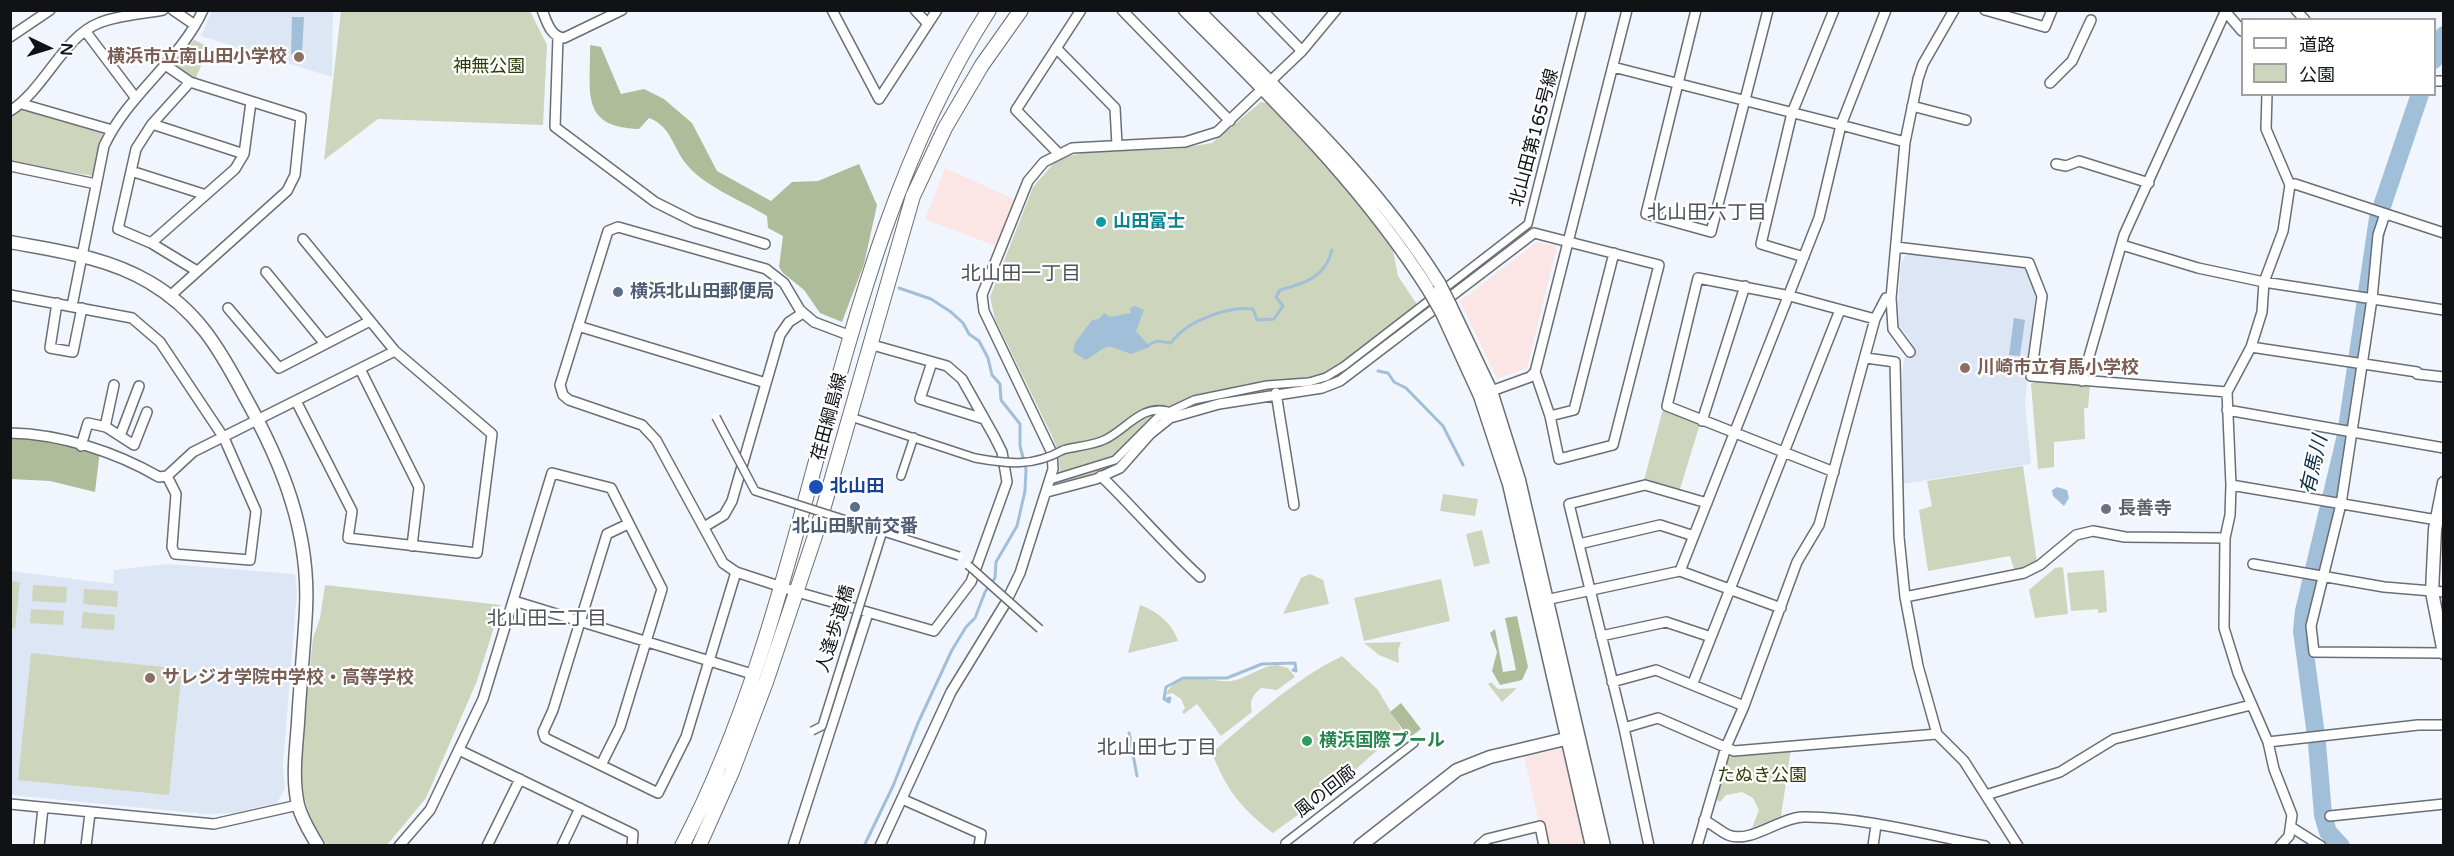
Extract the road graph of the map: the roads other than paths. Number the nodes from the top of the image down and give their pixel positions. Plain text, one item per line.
1 (50, 10) edge
2 (163, 10) edge
3 (173, 10) edge
4 (203, 10) edge
5 (542, 10) edge
6 (832, 10) edge
7 (915, 10) edge
8 (937, 10) edge
9 (989, 10) edge
10 (1021, 10) edge
11 (1081, 10) edge
12 (1122, 10) edge
13 (1185, 10) edge
14 (1198, 10) edge
15 (1262, 10) edge
16 (1336, 10) edge
17 (1581, 10) edge
18 (1627, 10) edge
19 (1696, 10) edge
20 (1767, 10) edge
21 (1834, 10) edge
22 (1886, 10) edge
23 (1954, 10) edge
24 (1985, 10) edge
25 (2052, 10) edge
26 (618, 11) edge
27 (2226, 11) edge
28 (2091, 20) dead end
29 (928, 24) junction
30 (195, 25) junction
31 (2241, 30) edge
32 (86, 32) junction
33 (10, 37) edge
34 (558, 37) junction
35 (1056, 48) junction
36 (1302, 51) junction
37 (164, 64) junction
38 (1612, 67) junction
39 (190, 82) junction
40 (2050, 83) dead end
41 (1678, 85) junction
42 (1266, 86) junction
43 (2267, 96) edge
44 (135, 97) junction
45 (1745, 101) junction
46 (251, 102) junction
47 (22, 104) junction
48 (1912, 106) junction
49 (10, 111) edge
50 (1792, 113) junction
51 (1230, 120) junction
52 (1965, 120) dead end
53 (152, 124) junction
54 (1841, 125) junction
55 (112, 130) junction
56 (1905, 142) junction
57 (1117, 145) junction
58 (1058, 153) junction
59 (244, 154) junction
60 (2056, 164) dead end
61 (10, 166) edge
62 (131, 171) junction
63 (96, 183) junction
64 (2149, 183) junction
65 (2290, 185) junction
66 (203, 194) junction
67 (2385, 214) junction
68 (2444, 233) edge
69 (303, 239) dead end
70 (1567, 240) junction
71 (10, 242) edge
72 (151, 243) junction
73 (765, 244) dead end
74 (2122, 245) junction
75 (1896, 247) junction
76 (1614, 253) junction
77 (82, 256) junction
78 (1804, 257) junction
79 (197, 271) junction
80 (266, 272) dead end
81 (2264, 282) junction
82 (1745, 286) junction
83 (1433, 291) junction
84 (10, 295) edge
85 (170, 296) junction
86 (1790, 296) junction
87 (1891, 298) junction
88 (2372, 299) junction
89 (57, 303) junction
90 (77, 307) junction
91 (228, 308) dead end
92 (1840, 309) junction
93 (2444, 310) edge
94 (803, 313) junction
95 (1875, 318) junction
96 (370, 321) junction
97 (579, 326) junction
98 (851, 336) junction
99 (325, 344) junction
100 (869, 344) junction
101 (2251, 347) junction
102 (394, 351) junction
103 (1910, 352) dead end
104 (1866, 358) junction
105 (932, 362) junction
106 (2359, 364) junction
107 (360, 369) junction
108 (1534, 372) junction
109 (2444, 377) edge
110 (2082, 381) junction
111 (766, 384) junction
112 (114, 386) dead end
113 (139, 386) dead end
114 (2227, 392) junction
115 (1276, 393) junction
116 (1486, 393) junction
117 (296, 401) junction
118 (2228, 410) junction
119 (1168, 411) junction
120 (147, 412) dead end
121 (1550, 416) junction
122 (716, 417) dead end
123 (857, 419) dead end
124 (984, 419) junction
125 (259, 421) junction
126 (1702, 421) junction
127 (105, 427) junction
128 (2348, 430) junction
129 (10, 433) edge
130 (1735, 433) junction
131 (120, 436) junction
132 (914, 437) junction
133 (224, 438) junction
134 (81, 446) junction
135 (2444, 447) edge
136 (1784, 452) junction
137 (1834, 472) junction
138 (166, 476) junction
139 (901, 476) dead end
140 (1101, 476) junction
141 (1050, 480) junction
142 (2444, 483) edge
143 (2231, 485) junction
144 (1047, 492) junction
145 (1707, 503) junction
146 (2341, 504) junction
147 (1294, 505) dead end
148 (2437, 520) junction
149 (886, 522) dead end
150 (628, 524) junction
151 (704, 527) junction
152 (883, 531) junction
153 (1694, 536) junction
154 (2439, 537) edge
155 (2225, 538) junction
156 (1579, 544) junction
157 (412, 546) junction
158 (2253, 564) dead end
159 (1680, 571) junction
160 (736, 572) junction
161 (2323, 576) junction
162 (1200, 577) dead end
163 (780, 586) junction
164 (1730, 588) junction
165 (1589, 591) junction
166 (797, 592) junction
167 (2438, 592) edge
168 (1905, 597) junction
169 (514, 601) junction
170 (1541, 601) junction
171 (1781, 608) junction
172 (868, 613) junction
173 (581, 621) junction
174 (1040, 629) dead end
175 (1601, 636) junction
176 (1711, 637) junction
177 (647, 642) junction
178 (2444, 653) edge
179 (710, 661) junction
180 (752, 674) junction
181 (1612, 682) junction
182 (1693, 683) junction
183 (2251, 705) junction
184 (1744, 706) junction
185 (2444, 725) edge
186 (1624, 728) junction
187 (812, 731) dead end
188 (1937, 734) junction
189 (1573, 737) junction
190 (2268, 742) junction
191 (1414, 743) dead end
192 (1726, 747) junction
193 (459, 750) junction
194 (601, 765) junction
195 (520, 779) junction
196 (1986, 795) junction
197 (902, 799) junction
198 (10, 804) edge
199 (2444, 804) edge
200 (298, 805) junction
201 (43, 808) junction
202 (580, 808) junction
203 (90, 813) junction
204 (2330, 816) dead end
205 (1704, 820) junction
206 (1876, 825) junction
207 (2291, 827) junction
208 (1285, 843) dead end
209 (882, 845) edge
210 (2016, 845) edge
211 (39, 846) edge
212 (86, 846) edge
213 (318, 846) edge
214 (399, 846) edge
215 (487, 846) edge
216 (562, 846) edge
217 (632, 846) edge
218 (682, 846) edge
219 (699, 846) edge
220 (793, 846) edge
221 (979, 846) edge
222 (1360, 846) edge
223 (1479, 846) edge
224 (1544, 846) edge
225 (1592, 846) edge
226 (1604, 846) edge
227 (1649, 846) edge
228 (1697, 846) edge
229 (1873, 846) edge
230 (1985, 846) edge
231 (2280, 846) edge
232 (2321, 846) edge

1 - 33 street
2 - 32 street
3 - 30 street
4 - 30 street
5 - 34 street
6 - 29 street
7 - 29 street
8 - 29 street
9 - 98 main road, 荏田綱島線
10 - 100 main road, 荏田綱島線
11 - 35 street
12 - 51 street
13 - 42 street
14 - 42 street
15 - 36 street
16 - 36 street
17 - 83 street, 北山田第165号線
18 - 38 street
19 - 41 street
20 - 45 street
21 - 50 street
22 - 54 street
23 - 48 street
24 - 25 street
26 - 34 street
27 - 31 street
27 - 64 street
28 - 40 street
30 - 37 street
32 - 44 street
32 - 47 street
34 - 73 street
35 - 57 street
35 - 58 street
36 - 42 street
37 - 39 street
37 - 44 street
38 - 41 street
38 - 70 street
39 - 46 street
39 - 53 street
41 - 45 street
41 - 45 street
42 - 51 street
42 - 83 street
43 - 65 street
44 - 55 street
45 - 50 street
46 - 59 street
46 - 79 street
47 - 49 street
47 - 55 street
48 - 52 street
48 - 56 street
50 - 54 street
50 - 78 street
51 - 57 street
53 - 59 street
53 - 62 street
54 - 56 street
54 - 78 street
55 - 63 street
56 - 75 street
57 - 58 street
58 - 141 street
59 - 66 street
60 - 64 street
61 - 63 street
62 - 66 street
62 - 72 street
63 - 77 street
64 - 74 street
65 - 67 street
65 - 81 street
66 - 72 street
67 - 68 street
67 - 88 street
69 - 96 street
70 - 76 street
70 - 108 street
70 - 115 street
71 - 77 street
72 - 79 street
74 - 81 street
74 - 110 street
75 - 87 street
75 - 110 street
76 - 121 street
76 - 121 street
77 - 85 street
77 - 90 street
78 - 86 street
79 - 85 street
80 - 99 street
81 - 88 street
81 - 101 street
82 - 86 street
82 - 126 street
82 - 126 street
83 - 116 street, bridge
83 - 119 street, 北山田第165号線
84 - 89 street
85 - 125 street
86 - 92 street
86 - 130 street
87 - 95 street
87 - 103 street
88 - 93 street
88 - 106 street
89 - 90 street
89 - 90 street
90 - 133 street
91 - 99 street
92 - 95 street
92 - 136 street
94 - 97 street
94 - 98 street
94 - 111 street
95 - 104 street
96 - 99 street
96 - 102 street
97 - 111 street
97 - 151 street
98 - 163 main road, 荏田綱島線
100 - 105 street
100 - 166 main road, 荏田綱島線
101 - 106 street
101 - 114 street
102 - 107 street
102 - 157 street
104 - 137 street
104 - 168 street
105 - 124 street
105 - 124 street
106 - 109 street
106 - 128 street
107 - 117 street
107 - 157 street
108 - 116 street
108 - 121 street
110 - 114 street
111 - 151 street
112 - 127 street
113 - 131 street
114 - 118 street
115 - 140 street
115 - 147 street
116 - 170 street
117 - 125 street
117 - 157 street
118 - 128 street
118 - 143 street
119 - 132 street, bridge
119 - 141 street
120 - 131 street
122 - 152 street, bridge
123 - 132 street
124 - 172 street
125 - 133 street
125 - 200 street
126 - 130 street
127 - 131 street
127 - 134 street
128 - 135 street
128 - 146 street
129 - 134 street
130 - 136 street
130 - 145 street
132 - 139 street
133 - 138 street
133 - 138 street
134 - 138 street
136 - 137 street
136 - 164 street
137 - 171 street
140 - 144 street
140 - 162 street
141 - 144 street
142 - 148 street
143 - 146 street
143 - 155 street
144 - 197 street
145 - 153 street
145 - 156 street
146 - 148 street
146 - 161 street
148 - 154 street
149 - 152 street, 人逢歩道橋
150 - 169 street
150 - 173 street
150 - 177 street
151 - 160 street
152 - 174 street, bridge
152 - 187 street, 人逢歩道橋, bridge
153 - 156 street
153 - 159 street
154 - 167 street
155 - 168 street
155 - 183 street
156 - 165 street
158 - 161 street
159 - 164 street
159 - 165 street
160 - 163 street
160 - 179 street
161 - 167 street
161 - 178 street
163 - 166 street
163 - 180 main road, 荏田綱島線
164 - 171 street
164 - 176 street
165 - 170 street
165 - 175 street
166 - 172 street
166 - 219 main road, 荏田綱島線
167 - 178 street
168 - 188 street
169 - 173 street
169 - 193 street
170 - 189 street
171 - 184 street
172 - 220 street
173 - 177 street
173 - 194 street
175 - 176 street
175 - 181 street
176 - 182 street
177 - 179 street
177 - 194 street
179 - 180 street
179 - 194 street
180 - 218 main road, 荏田綱島線
181 - 182 street
181 - 186 street
182 - 184 street
183 - 190 street
183 - 196 street
184 - 192 street
185 - 190 street
186 - 192 street
186 - 227 street
188 - 192 street
188 - 196 street
189 - 222 street
189 - 225 street
189 - 226 street
190 - 207 street
191 - 208 street, 風の回廊
192 - 205 street
193 - 195 street
193 - 214 street
195 - 202 street
195 - 215 street
196 - 210 street
197 - 209 street
197 - 221 street
198 - 201 street
199 - 204 street
200 - 203 street
200 - 213 street
201 - 203 street
201 - 211 street
202 - 216 street
202 - 217 street
203 - 212 street
205 - 206 street
205 - 228 street
206 - 229 street
206 - 230 street
207 - 231 street
207 - 232 street
223 - 224 street

